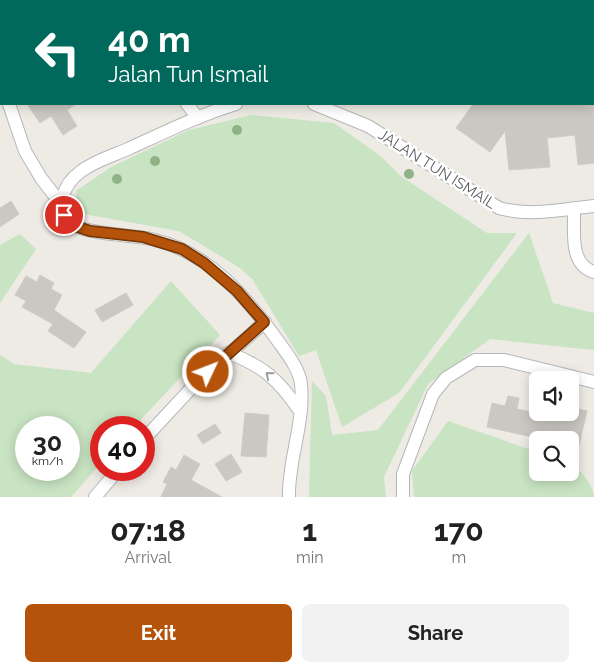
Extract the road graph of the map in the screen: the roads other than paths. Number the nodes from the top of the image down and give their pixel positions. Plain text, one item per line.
1 (9, 105) edge
2 (188, 105) edge
3 (233, 105) edge
4 (316, 105) edge
5 (198, 118) junction
6 (61, 204) junction
7 (594, 206) edge
8 (574, 208) junction
9 (594, 272) edge
10 (264, 322) junction
11 (228, 353) junction
12 (594, 382) edge
13 (299, 410) junction
14 (155, 426) edge
15 (109, 481) edge
16 (288, 496) edge
17 (95, 497) edge
18 (403, 497) edge

1 - 6 street
2 - 5 street
3 - 5 street
4 - 8 street, JALAN TUN ISMAIL
5 - 6 street
6 - 10 street
7 - 8 street, JALAN TUN ISMAIL
8 - 9 street
10 - 11 street
10 - 13 street
13 -> 11 street
11 - 14 street
12 - 18 street
13 - 16 street
15 - 17 street

